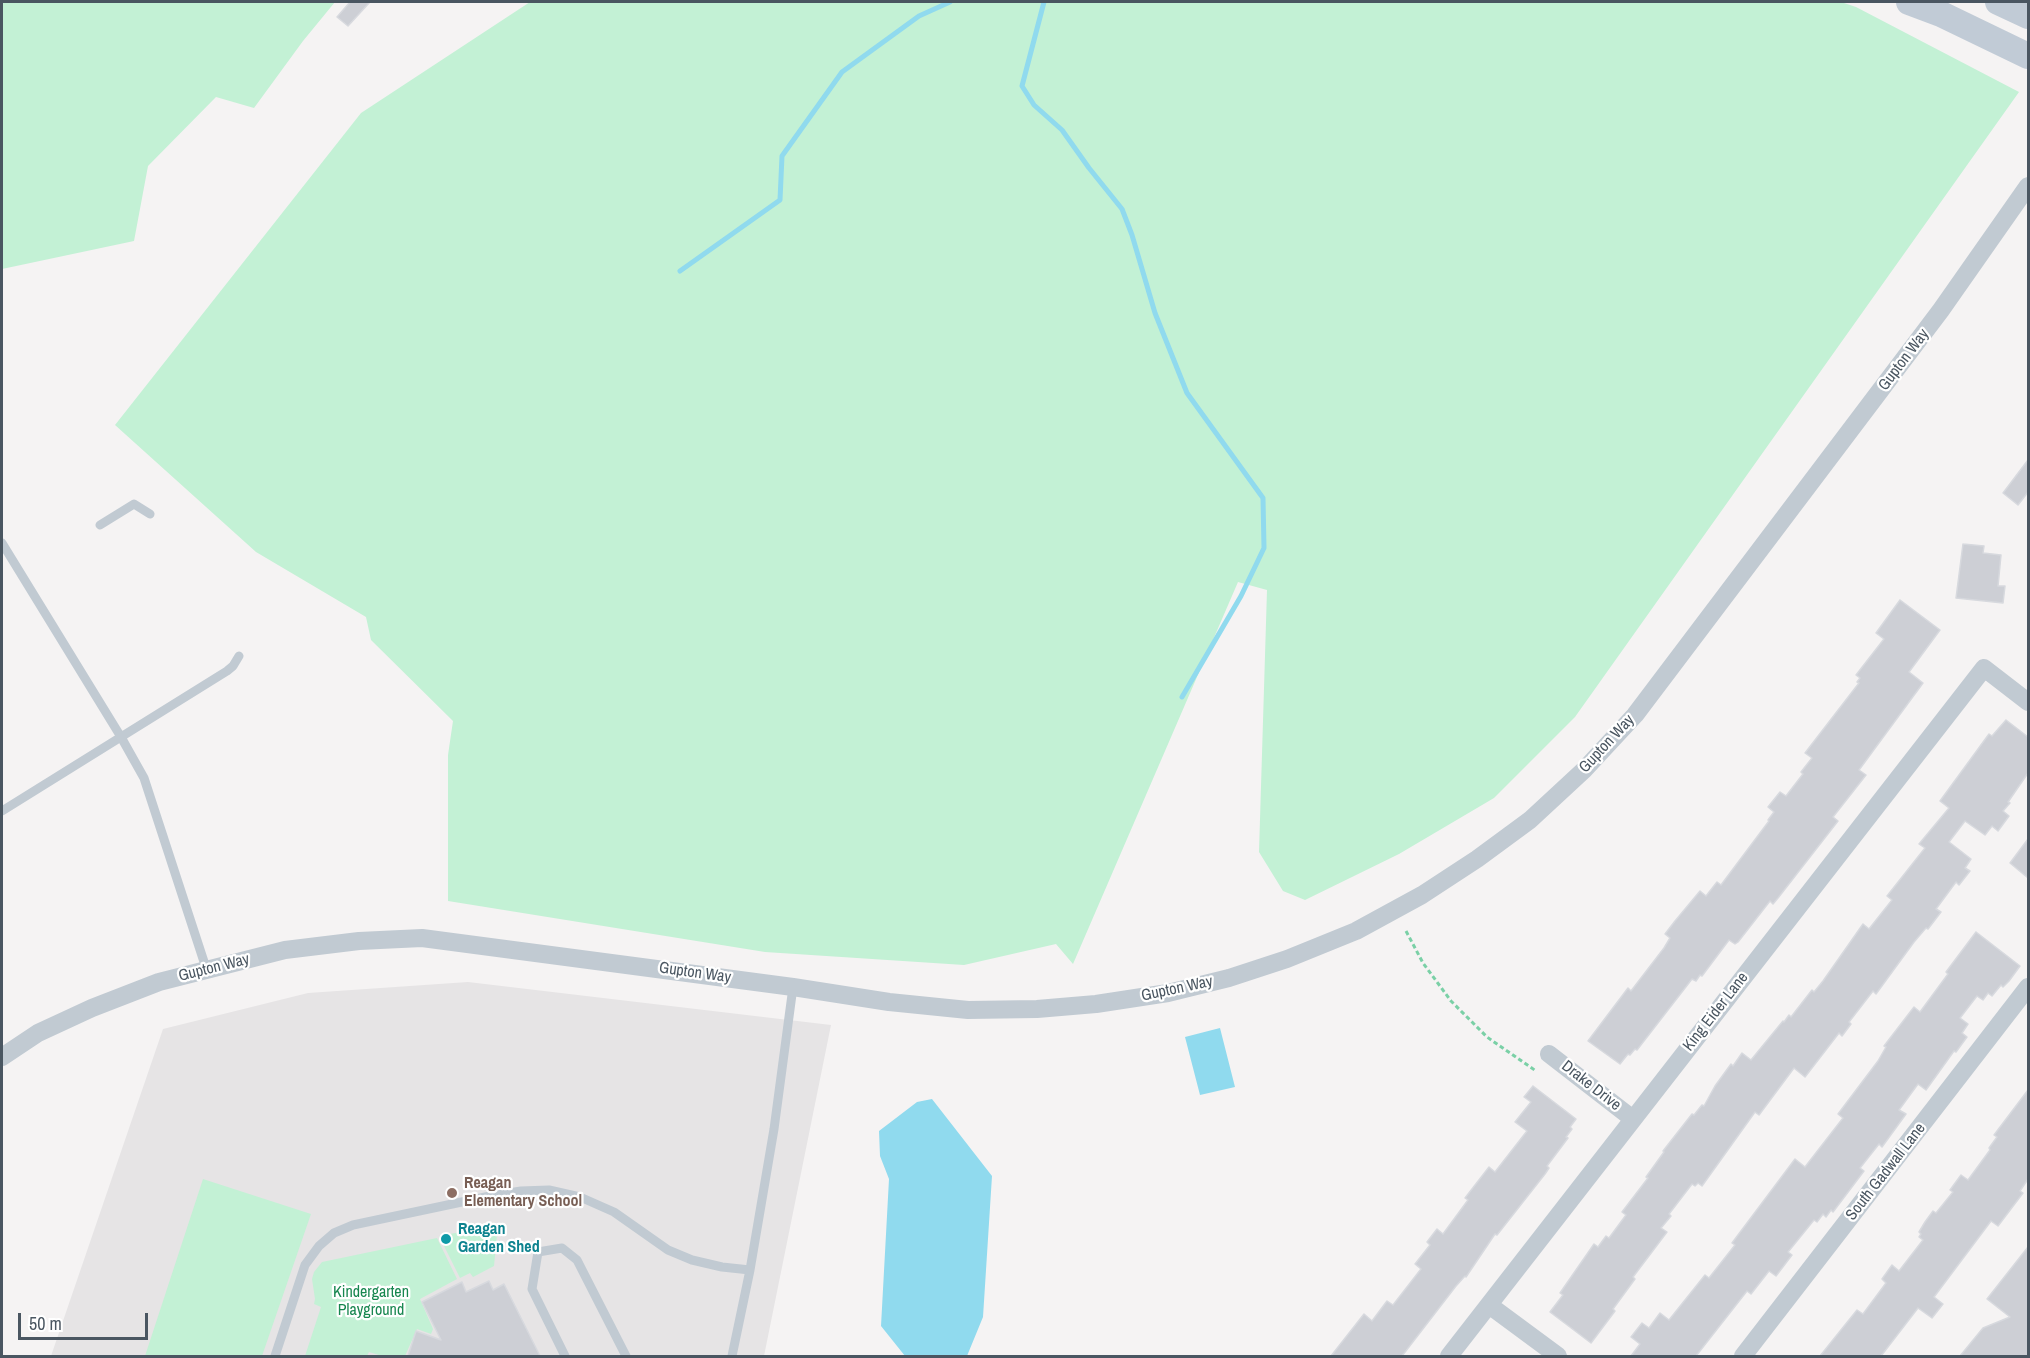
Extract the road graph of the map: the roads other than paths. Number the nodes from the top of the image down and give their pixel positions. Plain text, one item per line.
1 (1910, 2) edge
2 (1998, 2) edge
3 (2028, 16) edge
4 (2028, 57) edge
5 (2028, 186) edge
6 (150, 514) dead end
7 (100, 525) dead end
8 (2, 543) edge
9 (11, 559) junction
10 (2, 566) edge
11 (239, 656) dead end
12 (2028, 702) edge
13 (121, 737) junction
14 (2, 811) edge
15 (207, 971) junction
16 (793, 987) junction
17 (2028, 987) edge
18 (1549, 1054) dead end
19 (2, 1057) edge
20 (1633, 1119) junction
21 (750, 1270) junction
22 (1489, 1305) junction
23 (275, 1356) edge
24 (565, 1356) edge
25 (626, 1356) edge
26 (732, 1356) edge
27 (1449, 1356) edge
28 (1558, 1356) edge
29 (1743, 1356) edge

1 - 4 main road
2 - 3 main road
5 - 16 street, Gupton Way
6 - 7 lane
8 - 9 lane
9 - 10 lane
9 - 13 lane
11 - 13 lane
12 - 20 street, King Eider Lane
13 - 14 lane
13 - 15 lane
15 - 16 street, Gupton Way
15 - 19 street, Gupton Way
16 - 21 lane
17 - 29 street, South Gadwall Lane
18 - 20 street, Drake Drive
20 - 22 street, King Eider Lane
21 - 23 lane
21 - 26 lane
22 - 27 street, King Eider Lane
22 - 28 street
24 - 25 lane

